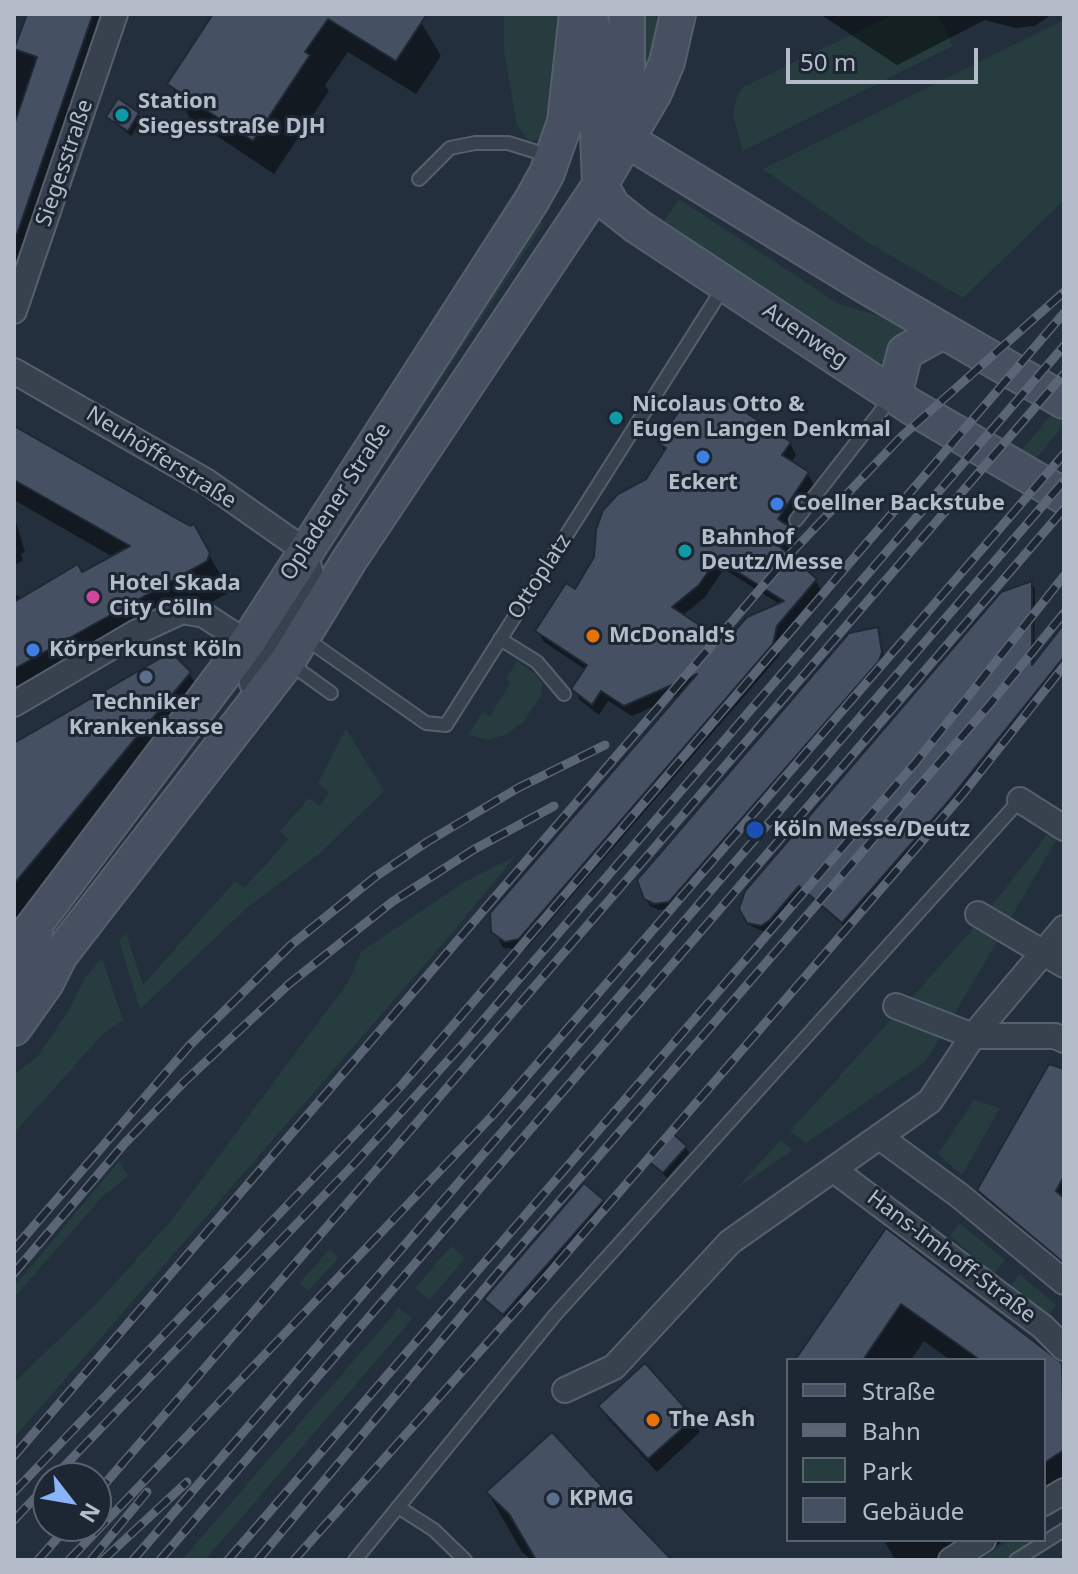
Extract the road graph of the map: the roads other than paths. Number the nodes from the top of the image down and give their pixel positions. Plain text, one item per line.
1 (115, 14) edge
2 (577, 14) edge
3 (588, 14) edge
4 (627, 14) edge
5 (681, 22) edge
6 (608, 159) junction
7 (550, 165) junction
8 (419, 179) dead end
9 (726, 284) junction
10 (14, 311) edge
11 (943, 331) junction
12 (14, 371) edge
13 (894, 395) junction
14 (1064, 401) edge
15 (1064, 496) edge
16 (796, 520) dead end
17 (304, 550) junction
18 (500, 639) junction
19 (247, 643) junction
20 (295, 649) junction
21 (331, 693) dead end
22 (564, 694) dead end
23 (250, 699) junction
24 (14, 704) edge
25 (1020, 800) joint
26 (1064, 828) edge
27 (978, 914) dead end
28 (38, 919) junction
29 (1064, 928) edge
30 (14, 952) edge
31 (1054, 958) edge
32 (14, 983) edge
33 (896, 1006) dead end
34 (16, 1023) edge
35 (1061, 1033) edge
36 (973, 1036) junction
37 (881, 1138) junction
38 (834, 1170) junction
39 (1064, 1282) edge
40 (1064, 1348) edge
41 (565, 1390) dead end
42 (1064, 1491) edge
43 (1046, 1502) edge
44 (398, 1507) junction
45 (1064, 1530) edge
46 (1046, 1541) edge
47 (980, 1542) edge
48 (1045, 1542) edge
49 (355, 1560) edge
50 (465, 1560) edge
51 (951, 1560) edge
52 (1016, 1560) edge

1 - 10 street, Siegesstraße
2 - 7 main road, Opladener Straße
3 - 6 main road
4 - 6 main road
5 - 6 main road, Opladener Straße
6 - 7 main road
6 - 9 main road, Auenweg
6 - 11 main road
6 - 20 main road, Opladener Straße
7 - 8 lane
7 - 17 main road, Opladener Straße
9 - 13 main road, Auenweg
9 - 18 lane, Ottoplatz
11 - 13 main road
11 - 14 main road
12 - 17 street, Neuhöfferstraße
13 - 15 main road, Auenweg
13 - 16 lane
17 - 19 main road, Opladener Straße
17 - 23 street
18 - 20 lane, Ottoplatz
18 - 22 lane
19 - 23 street
19 - 24 street
19 - 28 main road, Opladener Straße
20 - 21 lane
20 - 23 main road, Opladener Straße
23 - 34 main road, Opladener Straße
25 - 26 street
25 - 44 lane
27 - 31 street
28 - 30 main road, Opladener Straße
28 - 32 main road
29 - 31 street
31 - 36 street
33 - 36 street
35 - 36 street
36 - 37 street
37 - 38 street
37 - 39 street
38 - 40 street, Hans-Imhoff-Straße
38 - 41 street
42 - 43 street
44 - 49 lane
44 - 50 lane
45 - 46 lane
47 - 51 street
48 - 52 lane

